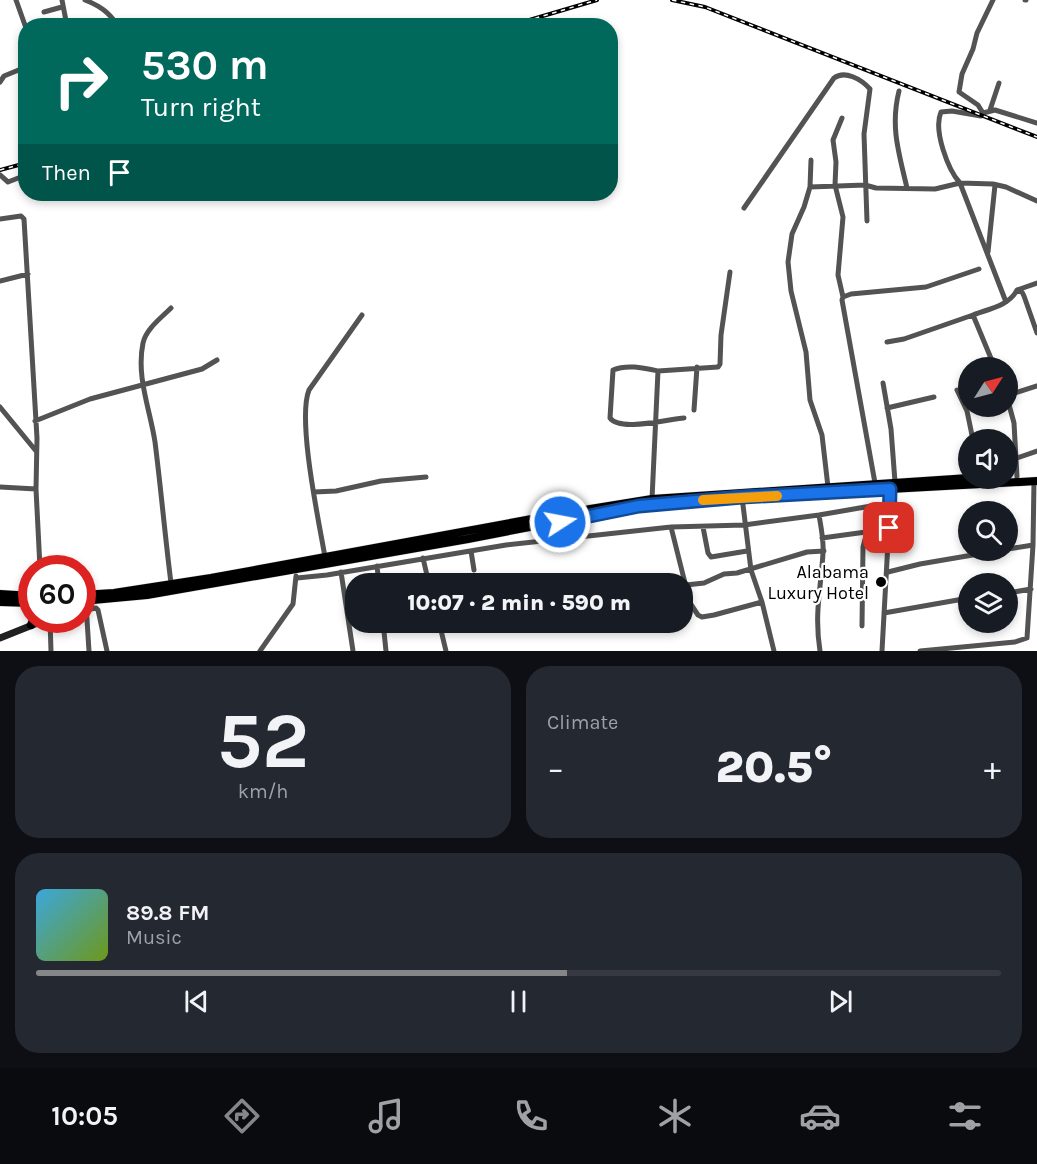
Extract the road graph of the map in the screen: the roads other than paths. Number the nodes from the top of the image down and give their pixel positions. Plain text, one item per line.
1 (16, 0) edge
2 (85, 0) edge
3 (993, 0) edge
4 (62, 3) edge
5 (44, 12) dead end
6 (23, 18) edge
7 (65, 18) edge
8 (113, 18) edge
9 (18, 70) edge
10 (0, 82) edge
11 (999, 83) dead end
12 (899, 91) dead end
13 (990, 110) junction
14 (983, 113) junction
15 (842, 118) dead end
16 (1037, 123) edge
17 (812, 160) dead end
18 (0, 175) edge
19 (18, 178) edge
20 (960, 183) junction
21 (835, 185) junction
22 (865, 185) junction
23 (995, 185) junction
24 (810, 187) junction
25 (907, 188) junction
26 (1037, 201) edge
27 (744, 208) dead end
28 (0, 219) edge
29 (867, 221) dead end
30 (987, 257) junction
31 (979, 269) dead end
32 (730, 272) dead end
33 (28, 274) junction
34 (0, 281) edge
35 (1037, 283) edge
36 (1017, 290) junction
37 (843, 297) junction
38 (1006, 302) junction
39 (171, 308) dead end
40 (362, 315) dead end
41 (973, 315) junction
42 (1037, 333) edge
43 (887, 342) dead end
44 (990, 357) edge
45 (217, 360) dead end
46 (697, 368) junction
47 (658, 371) junction
48 (883, 383) dead end
49 (142, 384) junction
50 (1037, 386) edge
51 (957, 390) dead end
52 (1018, 392) edge
53 (934, 397) dead end
54 (0, 407) edge
55 (887, 408) junction
56 (694, 410) dead end
57 (684, 418) dead end
58 (35, 421) junction
59 (654, 423) junction
60 (971, 429) edge
61 (36, 451) junction
62 (1037, 451) edge
63 (1018, 458) edge
64 (426, 477) dead end
65 (1018, 478) edge
66 (958, 479) edge
67 (1036, 479) edge
68 (875, 483) junction
69 (892, 486) junction
70 (0, 487) edge
71 (828, 488) junction
72 (36, 489) junction
73 (314, 492) junction
74 (742, 497) junction
75 (652, 499) junction
76 (871, 506) junction
77 (890, 506) junction
78 (819, 515) junction
79 (559, 518) junction
80 (744, 525) junction
81 (671, 527) junction
82 (703, 527) junction
83 (888, 529) dead end
84 (868, 532) junction
85 (822, 538) junction
86 (1034, 545) junction
87 (1018, 547) edge
88 (471, 551) junction
89 (747, 551) junction
90 (824, 551) junction
91 (39, 555) edge
92 (325, 557) junction
93 (423, 558) junction
94 (958, 558) edge
95 (376, 566) junction
96 (295, 569) junction
97 (474, 570) dead end
98 (751, 570) junction
99 (341, 572) junction
100 (888, 572) junction
101 (377, 573) edge
102 (426, 573) edge
103 (683, 573) edge
104 (297, 578) junction
105 (171, 583) junction
106 (693, 584) edge
107 (1031, 589) junction
108 (1018, 591) edge
109 (0, 594) edge
110 (96, 594) edge
111 (18, 599) edge
112 (96, 600) edge
113 (958, 600) edge
114 (0, 602) edge
115 (762, 602) junction
116 (18, 603) edge
117 (96, 608) edge
118 (693, 608) edge
119 (884, 613) junction
120 (862, 626) dead end
121 (18, 629) edge
122 (50, 633) edge
123 (87, 633) edge
124 (384, 633) edge
125 (442, 633) edge
126 (0, 638) edge
127 (987, 644) junction
128 (51, 651) edge
129 (89, 651) edge
130 (107, 651) edge
131 (260, 651) edge
132 (353, 651) edge
133 (386, 651) edge
134 (446, 651) edge
135 (774, 651) edge
136 (820, 651) edge
137 (882, 651) edge
138 (920, 651) edge
139 (985, 651) edge

1 - 6 street
2 - 8 street
3 - 14 street
4 - 5 street
4 - 7 street
9 - 10 street
11 - 13 street
12 - 25 street
13 - 14 street
13 - 16 street
14 - 20 street
15 - 21 street
17 - 24 street
18 - 19 street
20 - 23 street
20 - 25 street
20 - 30 street
21 - 22 street
21 - 24 street
21 - 37 street
22 - 25 street
22 - 27 street
22 - 29 street
23 - 26 street
23 - 30 street
24 - 71 street
28 - 33 street
30 - 38 street
31 - 37 street
32 - 46 street
33 - 34 street
33 - 58 street
35 - 36 street
36 - 38 street
36 - 42 street
37 - 68 street
38 - 41 street
39 - 49 street
40 - 73 street
41 - 43 street
41 - 44 street
45 - 49 street
46 - 47 street
46 - 56 street
47 - 59 street
47 - 59 street
48 - 55 street
49 - 58 street
49 - 105 street
50 - 52 street
51 - 60 street
53 - 55 street
54 - 61 street
55 - 69 street
57 - 59 street
58 - 61 street
59 - 75 street
61 - 72 street
62 - 63 street
64 - 73 street
65 - 67 main road
66 - 69 main road
67 - 69 main road
67 - 86 street
68 - 69 main road
68 - 71 main road
69 - 74 main road
69 - 77 street
70 - 72 street
71 - 75 main road
72 - 91 street
73 - 92 street
74 - 79 main road
74 - 80 street
75 - 79 main road
76 - 77 street
76 - 78 street
76 - 84 street
77 - 100 street
78 - 80 street
78 - 85 street
79 - 92 main road
79 - 96 main road
80 - 82 street
80 - 89 street
81 - 82 street
81 - 88 street
81 - 103 street
82 - 89 street
83 - 84 street
84 - 85 street
84 - 120 street
85 - 90 street
86 - 87 street
86 - 107 street
88 - 93 street
88 - 97 street
89 - 98 street
90 - 98 street
90 - 136 street
92 - 105 main road
93 - 95 street
93 - 102 street
94 - 100 street
95 - 99 street
95 - 101 street
96 - 104 street
96 - 112 main road
98 - 106 street
98 - 115 street
99 - 104 street
99 - 132 street
100 - 119 street
104 - 131 street
105 - 110 main road
107 - 108 street
107 - 127 street
109 - 111 main road
113 - 119 street
114 - 116 main road
115 - 118 street
115 - 135 street
117 - 130 street
119 - 137 street
121 - 126 main road
122 - 128 street
123 - 129 street
124 - 133 street
125 - 134 street
127 - 138 street
127 - 139 street

